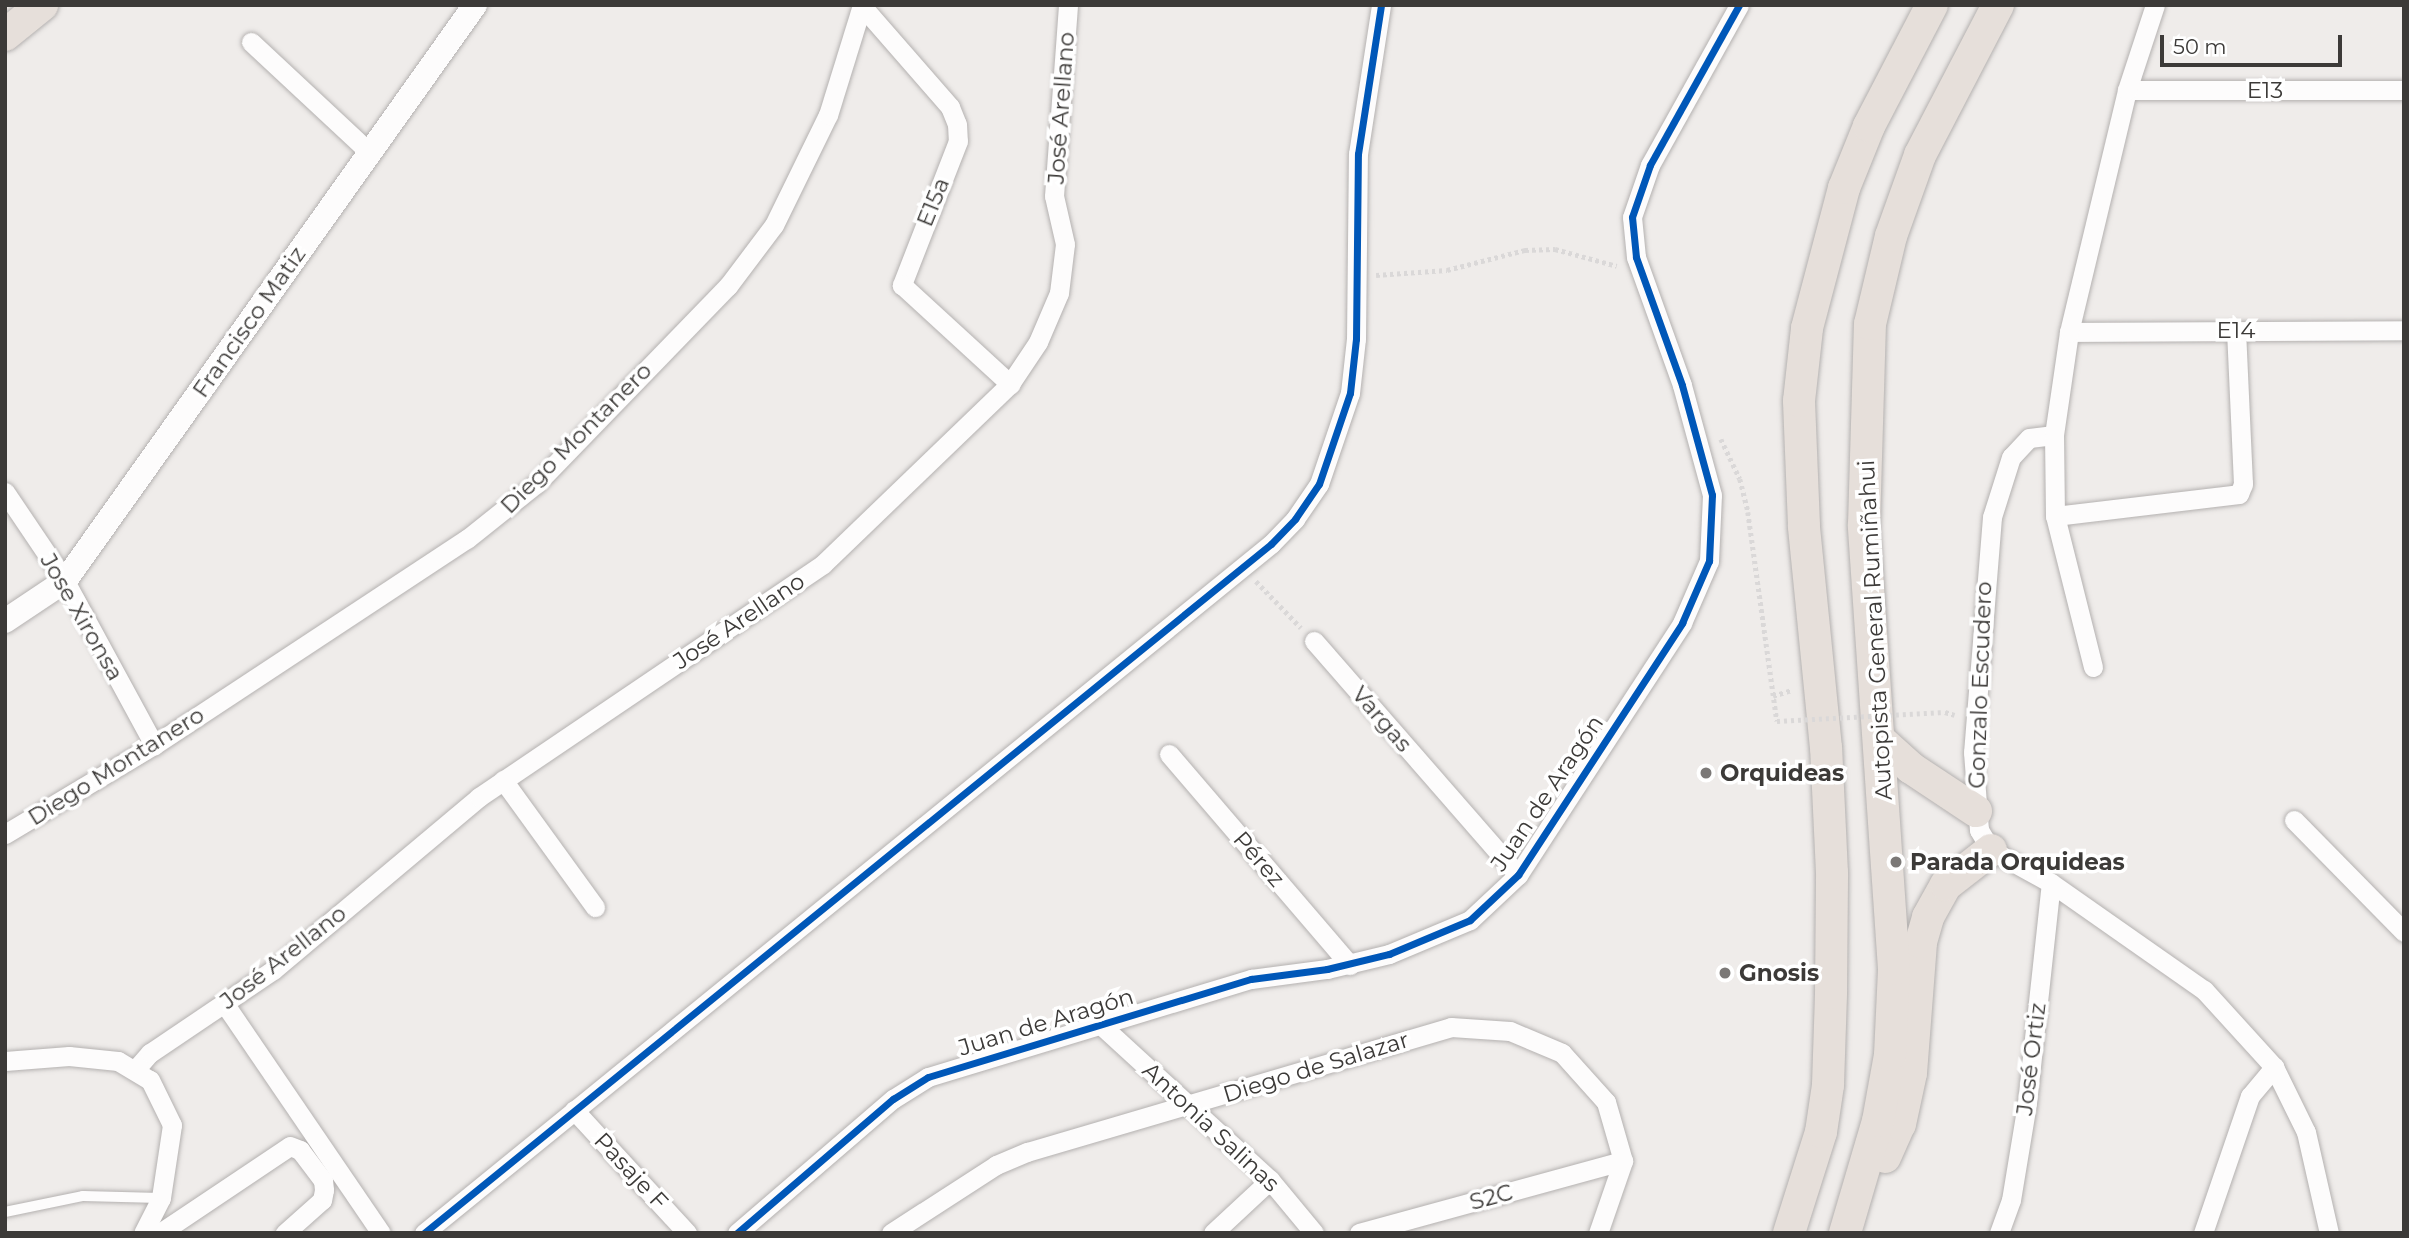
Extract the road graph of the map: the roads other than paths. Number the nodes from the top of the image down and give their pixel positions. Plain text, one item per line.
1 (42, 5) edge
2 (475, 5) edge
3 (1068, 5) edge
4 (1381, 5) edge
5 (1739, 5) edge
6 (1933, 5) edge
7 (1998, 5) edge
8 (2155, 5) edge
9 (862, 6) edge
10 (5, 35) edge
11 (251, 42) dead end
12 (2127, 90) junction
13 (2404, 90) edge
14 (370, 153) junction
15 (2235, 330) junction
16 (2404, 330) edge
17 (2069, 332) junction
18 (1010, 384) junction
19 (2054, 435) junction
20 (5, 492) edge
21 (2055, 516) junction
22 (65, 582) junction
23 (5, 621) edge
24 (1314, 641) road end
25 (2093, 667) dead end
26 (1881, 741) junction
27 (154, 745) junction
28 (1169, 754) dead end
29 (503, 780) junction
30 (1976, 811) junction
31 (2294, 820) dead end
32 (5, 834) edge
33 (1991, 850) junction
34 (1518, 875) junction
35 (2051, 883) junction
36 (595, 907) dead end
37 (2404, 932) edge
38 (1350, 965) junction
39 (224, 1003) junction
40 (1103, 1027) junction
41 (5, 1061) edge
42 (2274, 1067) junction
43 (135, 1070) junction
44 (1189, 1106) junction
45 (574, 1110) junction
46 (1623, 1161) junction
47 (1270, 1180) junction
48 (161, 1198) junction
49 (5, 1212) edge
50 (1848, 1222) edge
51 (143, 1233) edge
52 (160, 1233) edge
53 (285, 1233) edge
54 (381, 1233) edge
55 (424, 1233) edge
56 (687, 1233) edge
57 (737, 1233) edge
58 (891, 1233) edge
59 (1213, 1233) edge
60 (1314, 1233) edge
61 (1359, 1233) edge
62 (1598, 1233) edge
63 (1789, 1233) edge
64 (1999, 1233) edge
65 (2203, 1233) edge
66 (2329, 1233) edge

1 - 10 highway
2 - 14 street, Francisco Matiz
3 - 18 street, José Arellano
4 - 45 street
5 - 34 street, Juan de Aragón
6 - 63 highway
7 - 26 highway, Autopista General Rumiñahui
8 - 12 street
9 - 18 street, E15a
9 - 27 street, Diego Montanero
11 - 14 street
12 - 13 street, E13
12 - 17 street
14 - 22 street, Francisco Matiz
15 - 16 street, E14
15 - 17 street, E14
15 - 21 street
17 - 19 street
18 - 29 street, José Arellano
19 - 21 street
19 - 30 street, Gonzalo Escudero
20 - 22 street, Jose Xironsa
21 - 25 street
22 - 23 street, Francisco Matiz
22 - 27 street, Jose Xironsa
24 - 34 street, Vargas
26 - 30 highway
26 - 50 highway, Autopista General Rumiñahui
27 - 32 street, Diego Montanero
28 - 38 street, Pérez
29 - 36 street
29 - 39 street, José Arellano
30 - 33 street, Gonzalo Escudero
31 - 37 street
33 - 35 street
33 - 50 highway
34 - 38 street, Juan de Aragón
35 - 42 street
35 - 64 street, José Ortiz
38 - 40 street, Juan de Aragón
39 - 43 street, José Arellano
39 - 54 street
40 - 44 street, Antonia Salinas
40 - 57 street, Juan de Aragón
41 - 43 street
42 - 65 street
42 - 66 street
43 - 48 street
44 - 46 street, Diego de Salazar
44 - 47 street, Antonia Salinas
44 - 58 street, Diego de Salazar
45 - 55 street
45 - 56 street, Pasaje F
46 - 61 street, S2C
46 - 62 street
47 - 59 street
47 - 60 street, Antonia Salinas
48 - 49 lane
48 - 51 street
52 - 53 street

